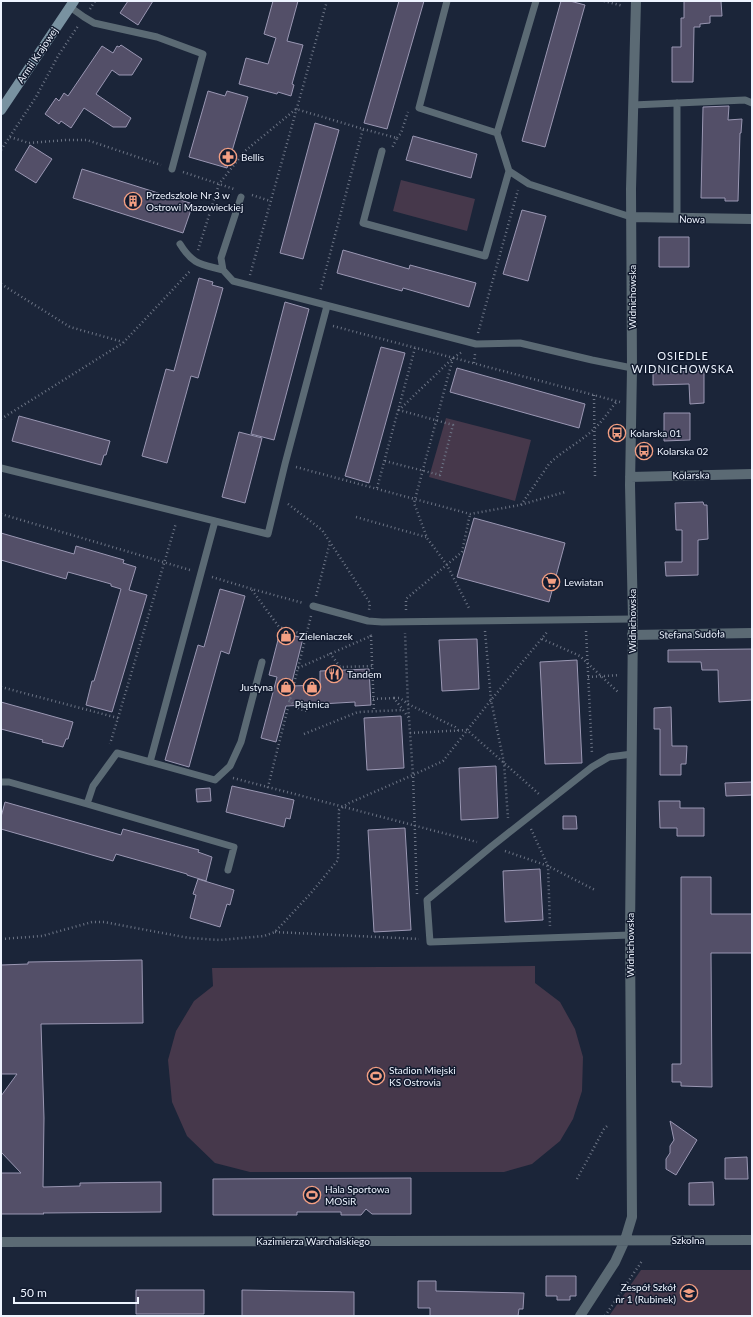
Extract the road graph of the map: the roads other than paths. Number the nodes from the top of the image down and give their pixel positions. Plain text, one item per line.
1 (447, 1) edge
2 (536, 1) edge
3 (72, 4) edge
4 (636, 5) edge
5 (677, 103) junction
6 (752, 103) edge
7 (632, 105) junction
8 (1, 110) edge
9 (497, 133) junction
10 (382, 151) dead end
11 (172, 169) road end
12 (509, 171) junction
13 (241, 194) road end
14 (632, 217) junction
15 (677, 218) junction
16 (752, 219) edge
17 (180, 244) dead end
18 (223, 270) junction
19 (327, 306) junction
20 (632, 368) junction
21 (1, 468) edge
22 (752, 474) edge
23 (630, 477) junction
24 (215, 520) junction
25 (313, 606) road end
26 (632, 619) junction
27 (752, 633) edge
28 (632, 635) junction
29 (262, 662) dead end
30 (632, 754) junction
31 (150, 762) junction
32 (1, 782) edge
33 (87, 804) junction
34 (228, 870) dead end
35 (630, 935) junction
36 (625, 1240) junction
37 (752, 1240) edge
38 (1, 1242) edge
39 (580, 1316) edge

1 - 9 lane
2 - 9 lane
3 - 8 main road, Armii Krajowej
3 - 11 lane
4 - 7 street, Widnichowska
5 - 6 lane
5 - 7 lane
5 - 15 lane
7 - 14 street, Widnichowska
9 - 12 lane
10 - 12 lane
12 - 14 lane
13 - 18 lane
14 - 15 street, Nowa
14 - 20 street, Widnichowska
15 - 16 street, Nowa
17 - 18 lane
18 - 19 lane
19 - 20 lane
19 - 24 lane
20 - 23 street, Widnichowska
21 - 24 lane
22 - 23 street, Kolarska
23 - 26 street, Widnichowska
24 - 31 lane
25 - 26 lane
26 - 28 street, Widnichowska
27 - 28 street, Stefana Sudoła
28 - 30 street, Widnichowska
29 - 31 lane
30 - 35 street, Widnichowska
30 - 35 lane
31 - 33 lane
32 - 33 lane
33 - 34 lane
35 - 36 street, Widnichowska
36 - 37 street, Szkolna
36 - 38 street, Kazimierza Warchalskiego
36 - 39 street, Widnichowska

